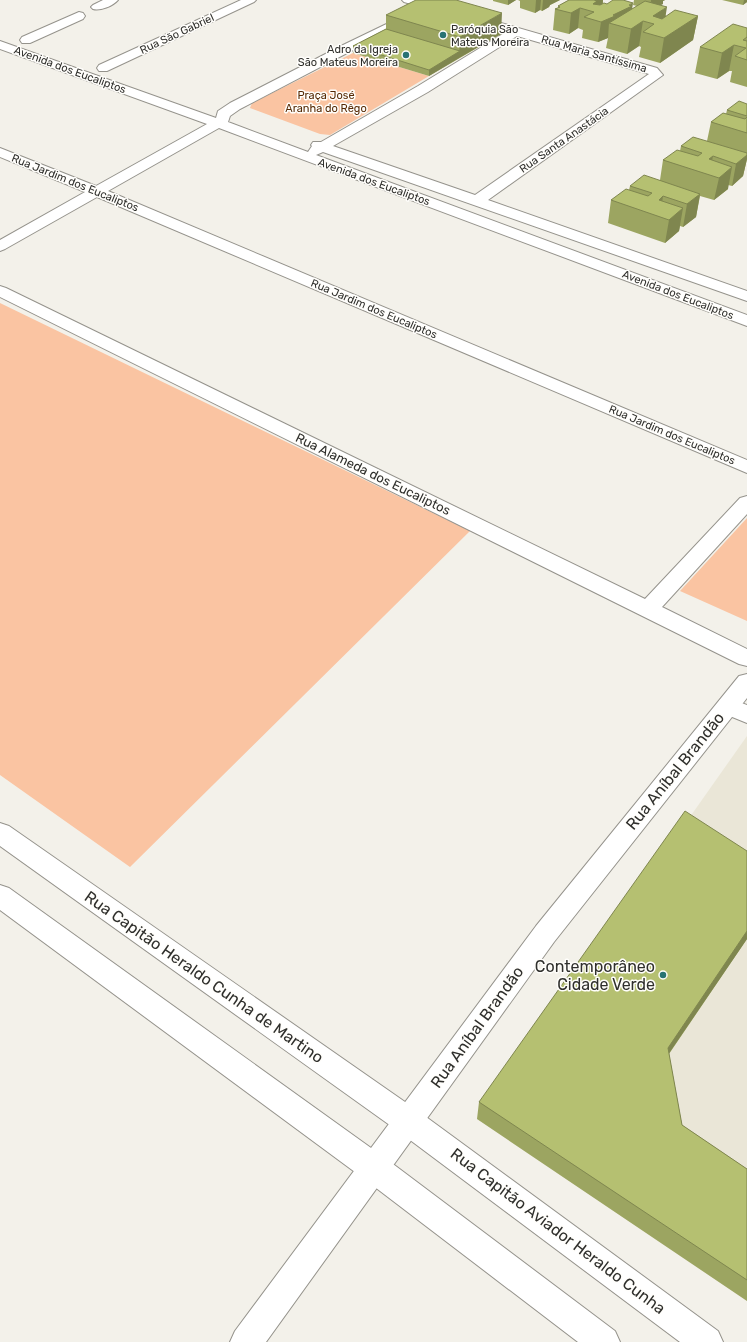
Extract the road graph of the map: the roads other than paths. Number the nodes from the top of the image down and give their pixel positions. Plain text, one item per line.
1 (112, 0) edge
2 (250, 0) edge
3 (408, 0) edge
4 (431, 6) junction
5 (97, 7) dead end
6 (79, 16) dead end
7 (516, 31) junction
8 (12, 37) edge
9 (103, 68) junction
10 (125, 75) dead end
11 (652, 79) joint
12 (212, 106) dead end
13 (240, 116) dead end
14 (222, 117) junction
15 (307, 141) dead end
16 (322, 147) junction
17 (0, 152) edge
18 (305, 156) junction
19 (97, 192) junction
20 (476, 201) junction
21 (496, 208) junction
22 (477, 219) junction
23 (0, 246) edge
24 (0, 291) edge
25 (747, 296) edge
26 (747, 321) edge
27 (747, 467) edge
28 (747, 502) edge
29 (648, 609) junction
30 (747, 658) edge
31 (747, 682) edge
32 (738, 710) edge
33 (0, 833) edge
34 (0, 896) edge
35 (408, 1120) junction
36 (374, 1168) junction
37 (246, 1342) edge
38 (604, 1342) edge
39 (707, 1342) edge

1 - 5 street
2 - 9 street, Rua São Gabriel
3 - 4 street, Rua Maria Santíssima
4 - 7 street, Rua Maria Santíssima
4 - 14 street
6 - 8 street
7 - 11 street, Rua Maria Santíssima
7 - 16 street
8 - 9 street, Avenida dos Eucaliptos
8 - 14 street, Avenida dos Eucaliptos
9 - 10 street, Avenida dos Eucaliptos
11 - 20 street, Rua Santa Anastácia
12 - 14 street, Avenida dos Eucaliptos
13 - 14 street, Avenida dos Eucaliptos
14 - 18 street, Avenida dos Eucaliptos
14 - 19 street
15 - 16 street, Avenida dos Eucaliptos
16 - 18 street
16 - 20 street, Avenida dos Eucaliptos
17 - 19 street, Rua Jardim dos Eucaliptos
18 - 22 street, Avenida dos Eucaliptos
19 - 23 street
19 - 27 street, Rua Jardim dos Eucaliptos
20 - 21 street, Avenida dos Eucaliptos
21 - 22 street
21 - 25 street, Avenida dos Eucaliptos
22 - 26 street, Avenida dos Eucaliptos
24 - 29 street, Rua Alameda dos Eucaliptos
28 - 29 street
29 - 30 street, Rua Alameda dos Eucaliptos
31 - 32 street, Rua Aníbal Brandão
32 - 35 street, Rua Aníbal Brandão
33 - 35 street, Rua Capitão Heraldo Cunha de Martino
34 - 36 street
35 - 36 street, Rua Aníbal Brandão
35 - 39 street, Rua Capitão Aviador Heraldo Cunha
36 - 37 street, Rua Aníbal Brandão
36 - 38 street

